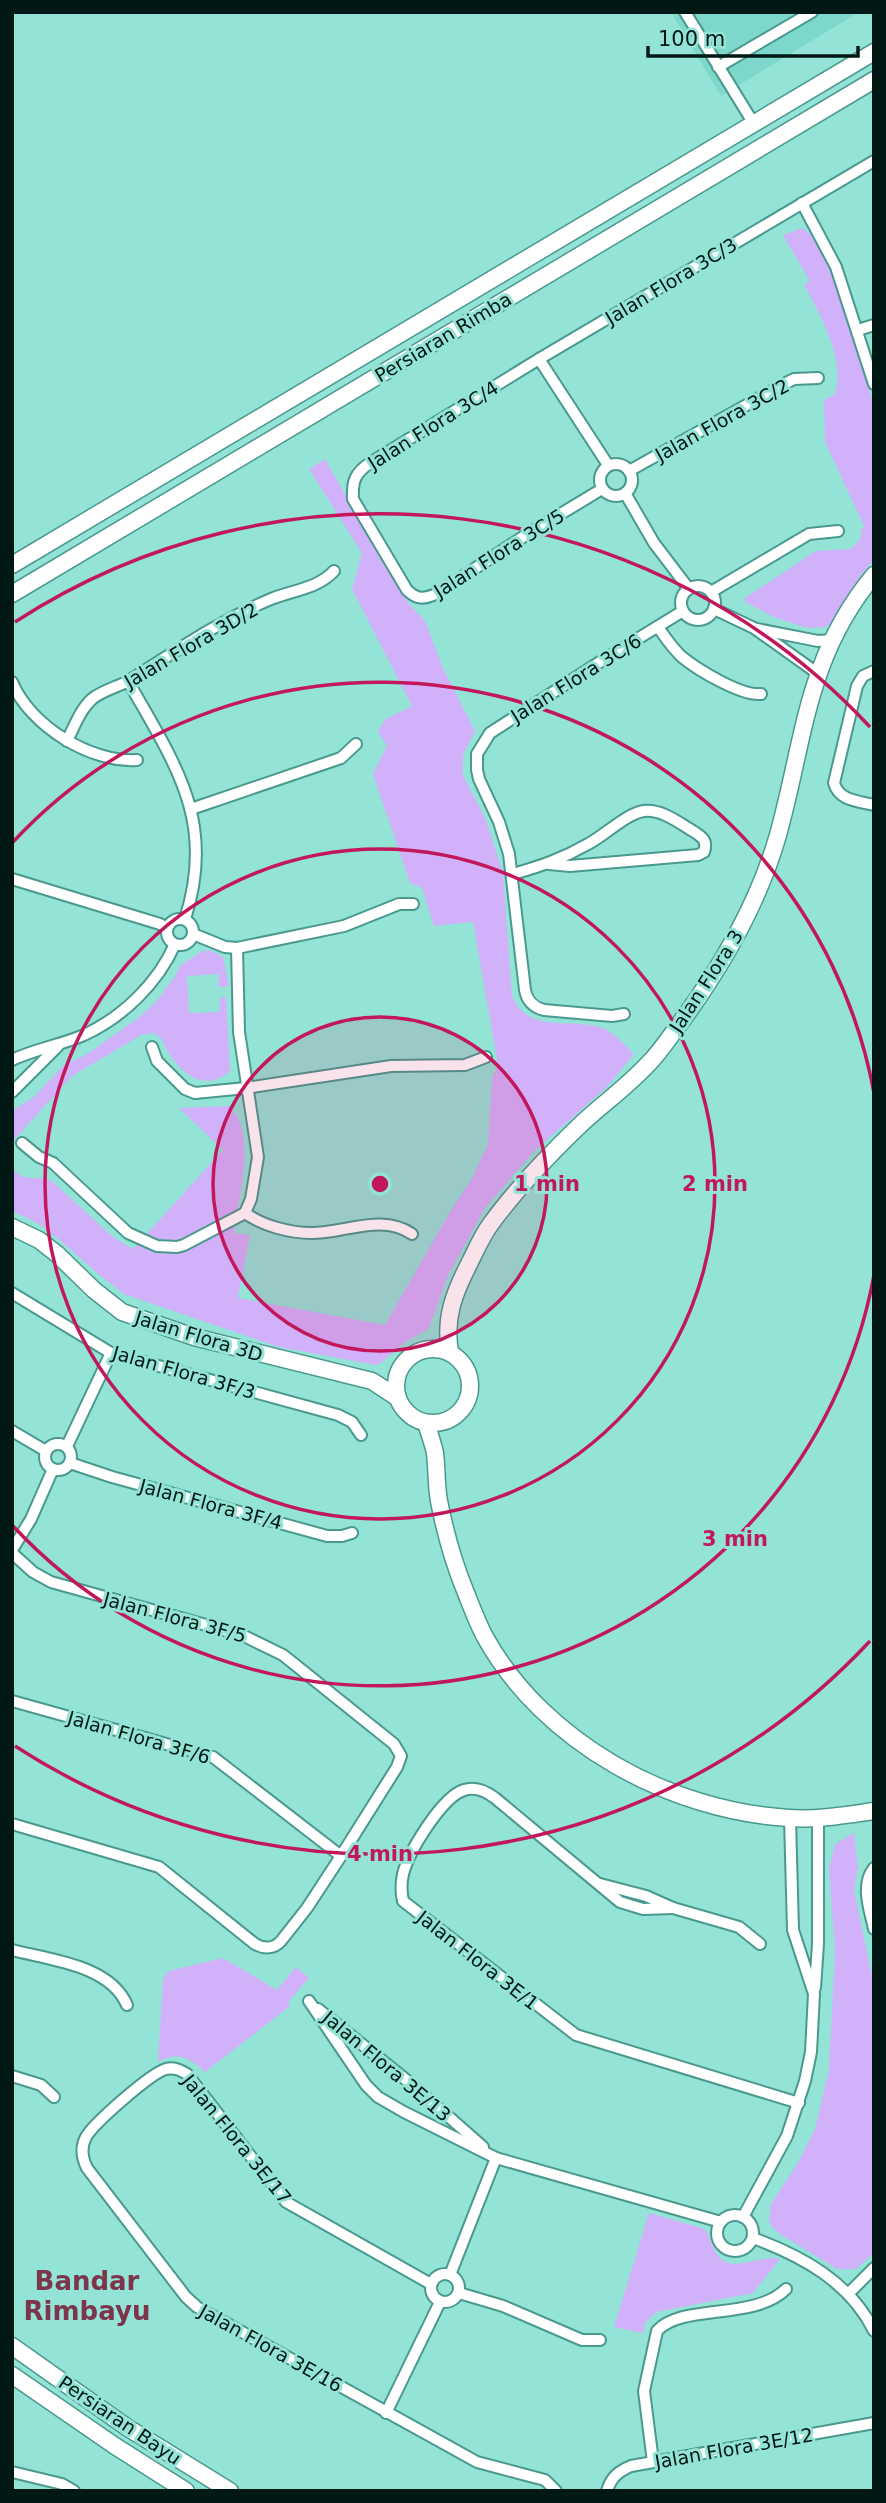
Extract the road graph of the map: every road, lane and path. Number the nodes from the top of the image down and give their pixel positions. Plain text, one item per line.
1 (685, 12) edge
2 (812, 12) edge
3 (874, 52) edge
4 (718, 67) junction
5 (874, 80) edge
6 (754, 124) junction
7 (874, 161) edge
8 (802, 203) junction
9 (874, 326) edge
10 (858, 330) junction
11 (539, 359) junction
12 (818, 379) dead end
13 (874, 384) edge
14 (608, 466) junction
15 (629, 471) junction
16 (602, 489) junction
17 (625, 493) junction
18 (838, 531) dead end
19 (377, 543) joint
20 (12, 565) edge
21 (334, 571) dead end
22 (874, 575) edge
23 (689, 589) junction
24 (711, 592) junction
25 (12, 594) edge
26 (714, 609) junction
27 (684, 611) junction
28 (658, 627) junction
29 (754, 628) junction
30 (832, 640) junction
31 (874, 671) edge
32 (817, 673) junction
33 (128, 681) junction
34 (12, 682) edge
35 (761, 694) dead end
36 (67, 741) junction
37 (356, 744) dead end
38 (137, 760) dead end
39 (874, 805) edge
40 (191, 809) junction
41 (549, 864) junction
42 (513, 874) junction
43 (12, 879) edge
44 (413, 904) dead end
45 (184, 919) junction
46 (167, 928) junction
47 (193, 934) junction
48 (175, 944) junction
49 (237, 948) junction
50 (624, 1014) dead end
51 (67, 1041) junction
52 (152, 1047) dead end
53 (486, 1057) dead end
54 (12, 1060) edge
55 (246, 1088) junction
56 (12, 1092) edge
57 (22, 1143) dead end
58 (245, 1213) junction
59 (12, 1227) edge
60 (412, 1234) dead end
61 (12, 1293) edge
62 (446, 1331) junction
63 (426, 1349) junction
64 (450, 1352) junction
65 (111, 1353) junction
66 (398, 1373) junction
67 (372, 1381) junction
68 (398, 1398) junction
69 (450, 1420) junction
70 (426, 1423) junction
71 (12, 1431) edge
72 (362, 1434) dead end
73 (67, 1446) junction
74 (46, 1451) junction
75 (435, 1453) junction
76 (70, 1463) junction
77 (53, 1469) junction
78 (352, 1533) dead end
79 (12, 1551) edge
80 (12, 1702) edge
81 (874, 1811) edge
82 (790, 1818) junction
83 (818, 1818) junction
84 (12, 1824) edge
85 (341, 1856) junction
86 (871, 1873) edge
87 (874, 1929) edge
88 (760, 1944) dead end
89 (12, 1950) edge
90 (814, 1994) junction
91 (127, 2005) dead end
92 (12, 2076) edge
93 (54, 2097) dead end
94 (799, 2103) junction
95 (119, 2104) joint
96 (496, 2158) junction
97 (743, 2217) junction
98 (721, 2221) junction
99 (753, 2238) junction
100 (874, 2268) edge
101 (450, 2275) junction
102 (431, 2284) junction
103 (786, 2289) dead end
104 (458, 2293) junction
105 (849, 2293) junction
106 (440, 2302) junction
107 (874, 2332) edge
108 (600, 2340) dead end
109 (12, 2346) edge
110 (12, 2375) edge
111 (386, 2413) junction
112 (874, 2423) edge
113 (653, 2462) junction
114 (12, 2472) edge
115 (74, 2491) edge
116 (186, 2491) edge
117 (230, 2491) edge
118 (556, 2491) edge
119 (607, 2491) edge

1 - 4 street
2 - 4 street
3 - 6 street, Persiaran Rimba
4 - 6 street
5 - 25 street, Persiaran Rimba
6 - 20 street, Persiaran Rimba
7 - 8 street, Jalan Flora 3C/3
8 - 10 street
8 - 11 street, Jalan Flora 3C/3
9 - 10 street
10 - 13 street
11 - 14 street
11 - 19 street, Jalan Flora 3C/4
12 - 15 street, Jalan Flora 3C/2
14 - 15 street
14 - 16 street
15 - 17 street
16 - 17 street
16 - 19 street, Jalan Flora 3C/5
17 - 23 street
18 - 24 street
21 - 33 street, Jalan Flora 3D/2
22 - 30 street, Jalan Flora 3
23 - 24 street
23 - 27 street
24 - 26 street
26 - 27 street
26 - 29 street
27 - 28 street, Jalan Flora 3C/6
28 - 35 street
28 - 42 street, Jalan Flora 3C/6
29 - 30 street
29 - 32 street
30 - 32 street, Jalan Flora 3
31 - 39 street
32 - 62 street, Jalan Flora 3
33 - 36 street, Jalan Flora 3D/2
33 - 40 street
34 - 36 street
36 - 38 street
37 - 40 street
40 - 45 street
41 - 41 street
41 - 42 street
42 - 50 street
43 - 46 street
44 - 49 street
45 - 46 street
45 - 47 street
46 - 48 street
47 - 48 street
47 - 49 street
48 - 51 street
49 - 55 street
51 - 54 street
51 - 56 street
52 - 55 street
53 - 55 street
55 - 58 street
57 - 58 street
58 - 60 street
59 - 67 street, Jalan Flora 3D
61 - 65 street, Jalan Flora 3F/3
62 - 63 street
62 - 64 street, Jalan Flora 3
63 - 64 street
63 - 66 street
64 - 69 street, Jalan Flora 3
65 - 72 street, Jalan Flora 3F/3
65 - 73 street
66 - 67 street
66 - 68 street
67 - 68 street, Jalan Flora 3D
68 - 70 street
69 - 70 street
69 - 75 street, Jalan Flora 3
70 - 75 street, Jalan Flora 3
71 - 74 street
73 - 74 street
73 - 76 street
74 - 77 street
75 - 82 street, Jalan Flora 3
76 - 77 street
76 - 78 street, Jalan Flora 3F/4
77 - 79 street
79 - 85 street, Jalan Flora 3F/5
80 - 85 street, Jalan Flora 3F/6
81 - 83 street, Jalan Flora 3
82 - 83 street, Jalan Flora 3
82 - 90 street
83 - 90 street
84 - 85 street
86 - 87 street
88 - 94 street, Jalan Flora 3E/1
89 - 91 street
90 - 94 street
92 - 93 street
94 - 97 street
95 - 102 street, Jalan Flora 3E/17
95 - 111 street, Jalan Flora 3E/16
96 - 96 street, Jalan Flora 3E/13
96 - 98 street, Jalan Flora 3E/13
96 - 101 street
97 - 98 street
97 - 99 street
98 - 99 street
99 - 105 street
100 - 105 street
101 - 102 street
101 - 104 street
102 - 106 street
103 - 113 street
104 - 106 street
104 - 108 street
105 - 107 street
106 - 111 street
109 - 117 street, Persiaran Bayu
110 - 116 street, Persiaran Bayu
111 - 118 street, Jalan Flora 3E/16
112 - 113 street, Jalan Flora 3E/12
113 - 119 street, Jalan Flora 3E/12
114 - 115 street

